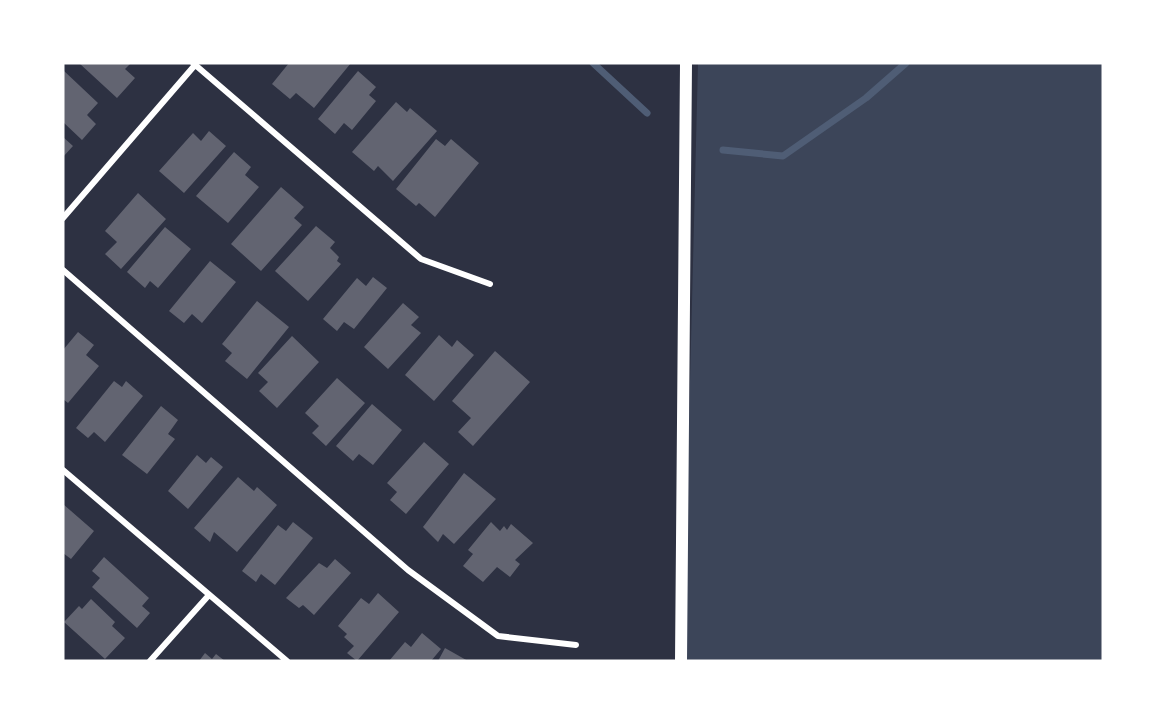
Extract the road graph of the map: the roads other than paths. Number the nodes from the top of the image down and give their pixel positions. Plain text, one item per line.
1 (686, 63) edge
2 (194, 64) edge
3 (63, 218) edge
4 (63, 270) edge
5 (490, 284) dead end
6 (63, 470) edge
7 (209, 595) junction
8 (576, 645) dead end
9 (150, 661) edge
10 (287, 661) edge
11 (681, 661) edge

1 - 11 main road
2 - 3 street
2 - 5 street
4 - 8 street
6 - 7 street
7 - 9 street
7 - 10 street

